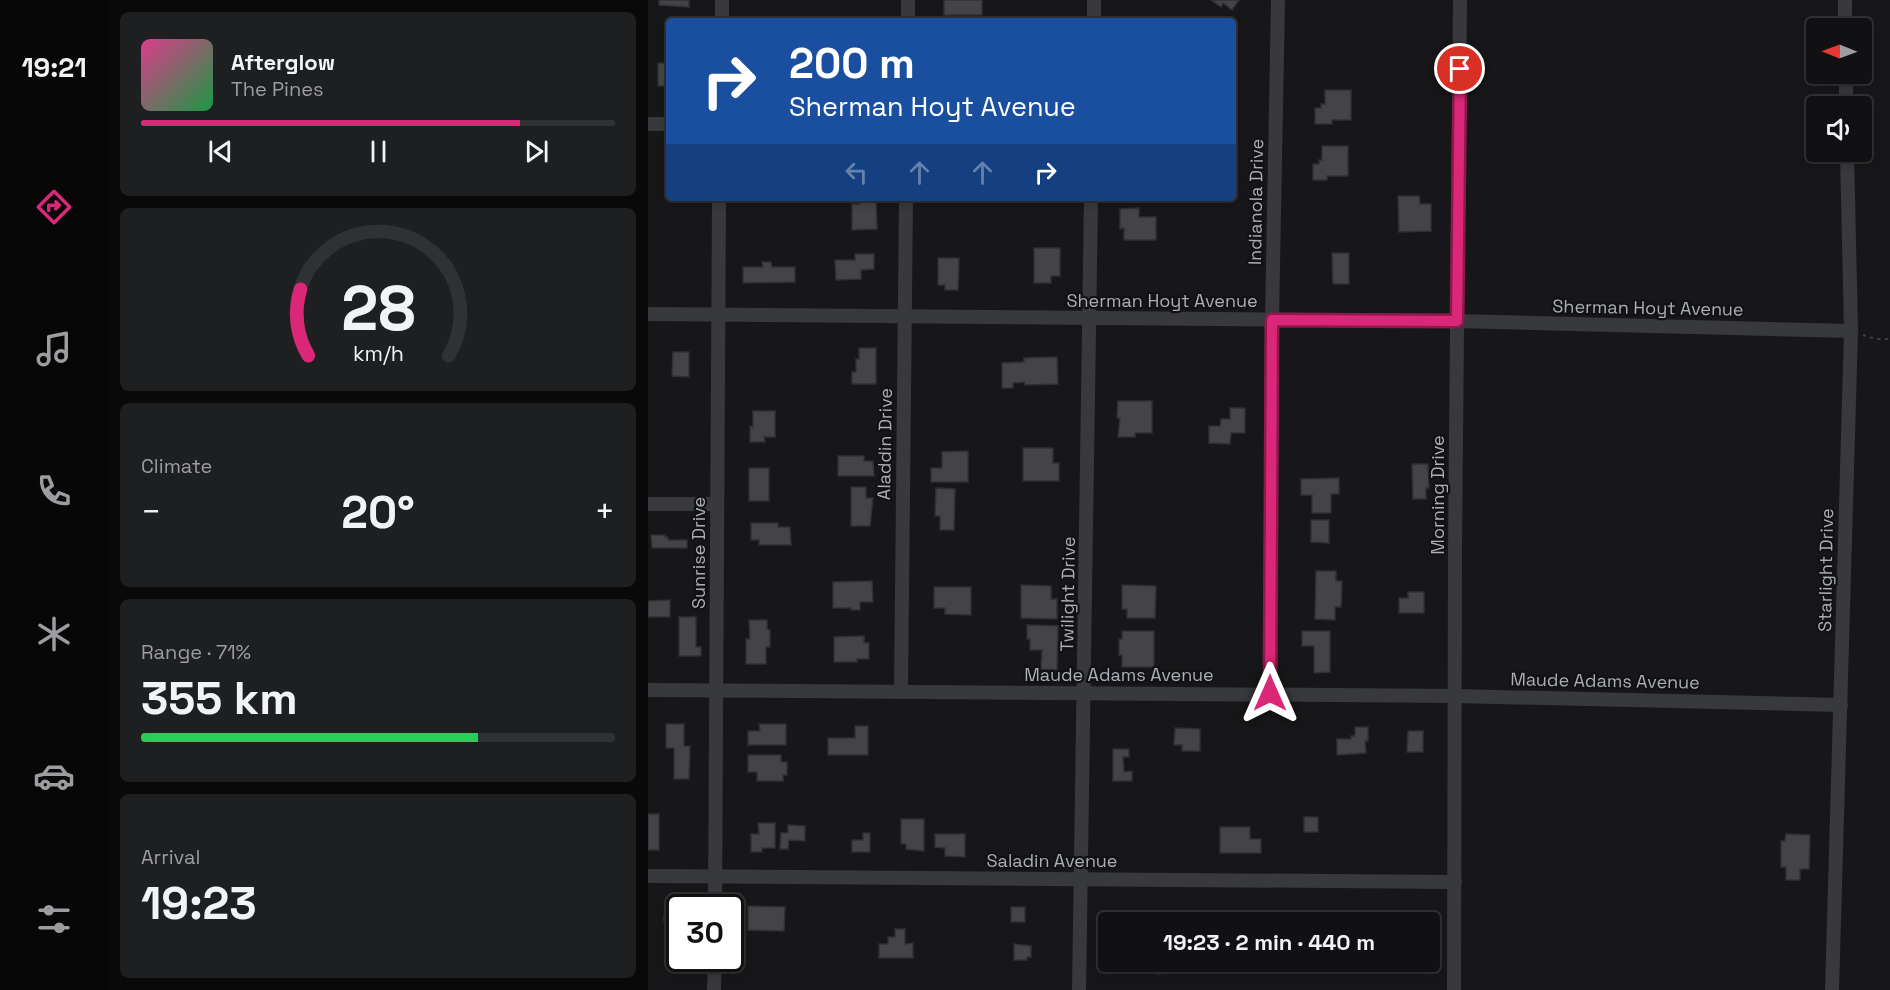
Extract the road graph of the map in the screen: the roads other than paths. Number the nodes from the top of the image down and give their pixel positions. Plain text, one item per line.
1 (722, 0) edge
2 (908, 0) edge
3 (1094, 0) edge
4 (1278, 0) edge
5 (1460, 0) edge
6 (1845, 0) edge
7 (722, 18) edge
8 (908, 18) edge
9 (1094, 18) edge
10 (1845, 18) edge
11 (648, 124) edge
12 (666, 124) edge
13 (1847, 162) edge
14 (719, 201) edge
15 (906, 201) edge
16 (1091, 201) edge
17 (648, 314) edge
18 (718, 314) junction
19 (904, 316) junction
20 (1089, 319) junction
21 (1272, 320) junction
22 (1457, 321) junction
23 (1851, 331) junction
24 (648, 504) edge
25 (716, 504) junction
26 (648, 690) edge
27 (717, 690) junction
28 (901, 691) junction
29 (1084, 693) junction
30 (1270, 693) junction
31 (1456, 696) junction
32 (1841, 705) junction
33 (648, 876) edge
34 (716, 876) junction
35 (1080, 879) junction
36 (1455, 882) junction
37 (715, 894) edge
38 (715, 972) edge
39 (714, 990) edge
40 (1078, 990) edge
41 (1454, 990) edge
42 (1832, 990) edge

1 - 7 street
2 - 8 street
3 - 9 street
4 - 21 street, Indianola Drive
5 - 22 street, Morning Drive
6 - 10 street
11 - 12 street
13 - 23 street, Starlight Drive
14 - 18 street, Sunrise Drive
15 - 19 street, Aladdin Drive
16 - 20 street, Twilight Drive
17 - 18 street, Sherman Hoyt Avenue
18 - 19 street, Sherman Hoyt Avenue
18 - 25 street, Sunrise Drive
19 - 20 street, Sherman Hoyt Avenue
19 - 28 street, Aladdin Drive
20 - 21 street, Sherman Hoyt Avenue
20 - 29 street, Twilight Drive
21 - 22 street, Sherman Hoyt Avenue
21 - 30 street, Indianola Drive
22 - 23 street, Sherman Hoyt Avenue
22 - 31 street, Morning Drive
23 - 32 street, Starlight Drive
24 - 25 street
25 - 27 street, Sunrise Drive
26 - 27 street, Maude Adams Avenue
27 - 28 street, Maude Adams Avenue
27 - 34 street, Sunrise Drive
28 - 29 street, Maude Adams Avenue
29 - 30 street, Maude Adams Avenue
29 - 35 street, Twilight Drive
30 - 31 street, Maude Adams Avenue
31 - 32 street, Maude Adams Avenue
31 - 36 street, Morning Drive
32 - 42 street, Starlight Drive
33 - 34 street, Saladin Avenue
34 - 35 street, Saladin Avenue
34 - 37 street, Sunrise Drive
35 - 36 street, Saladin Avenue
35 - 40 street, Twilight Drive
36 - 41 street, Morning Drive
38 - 39 street

